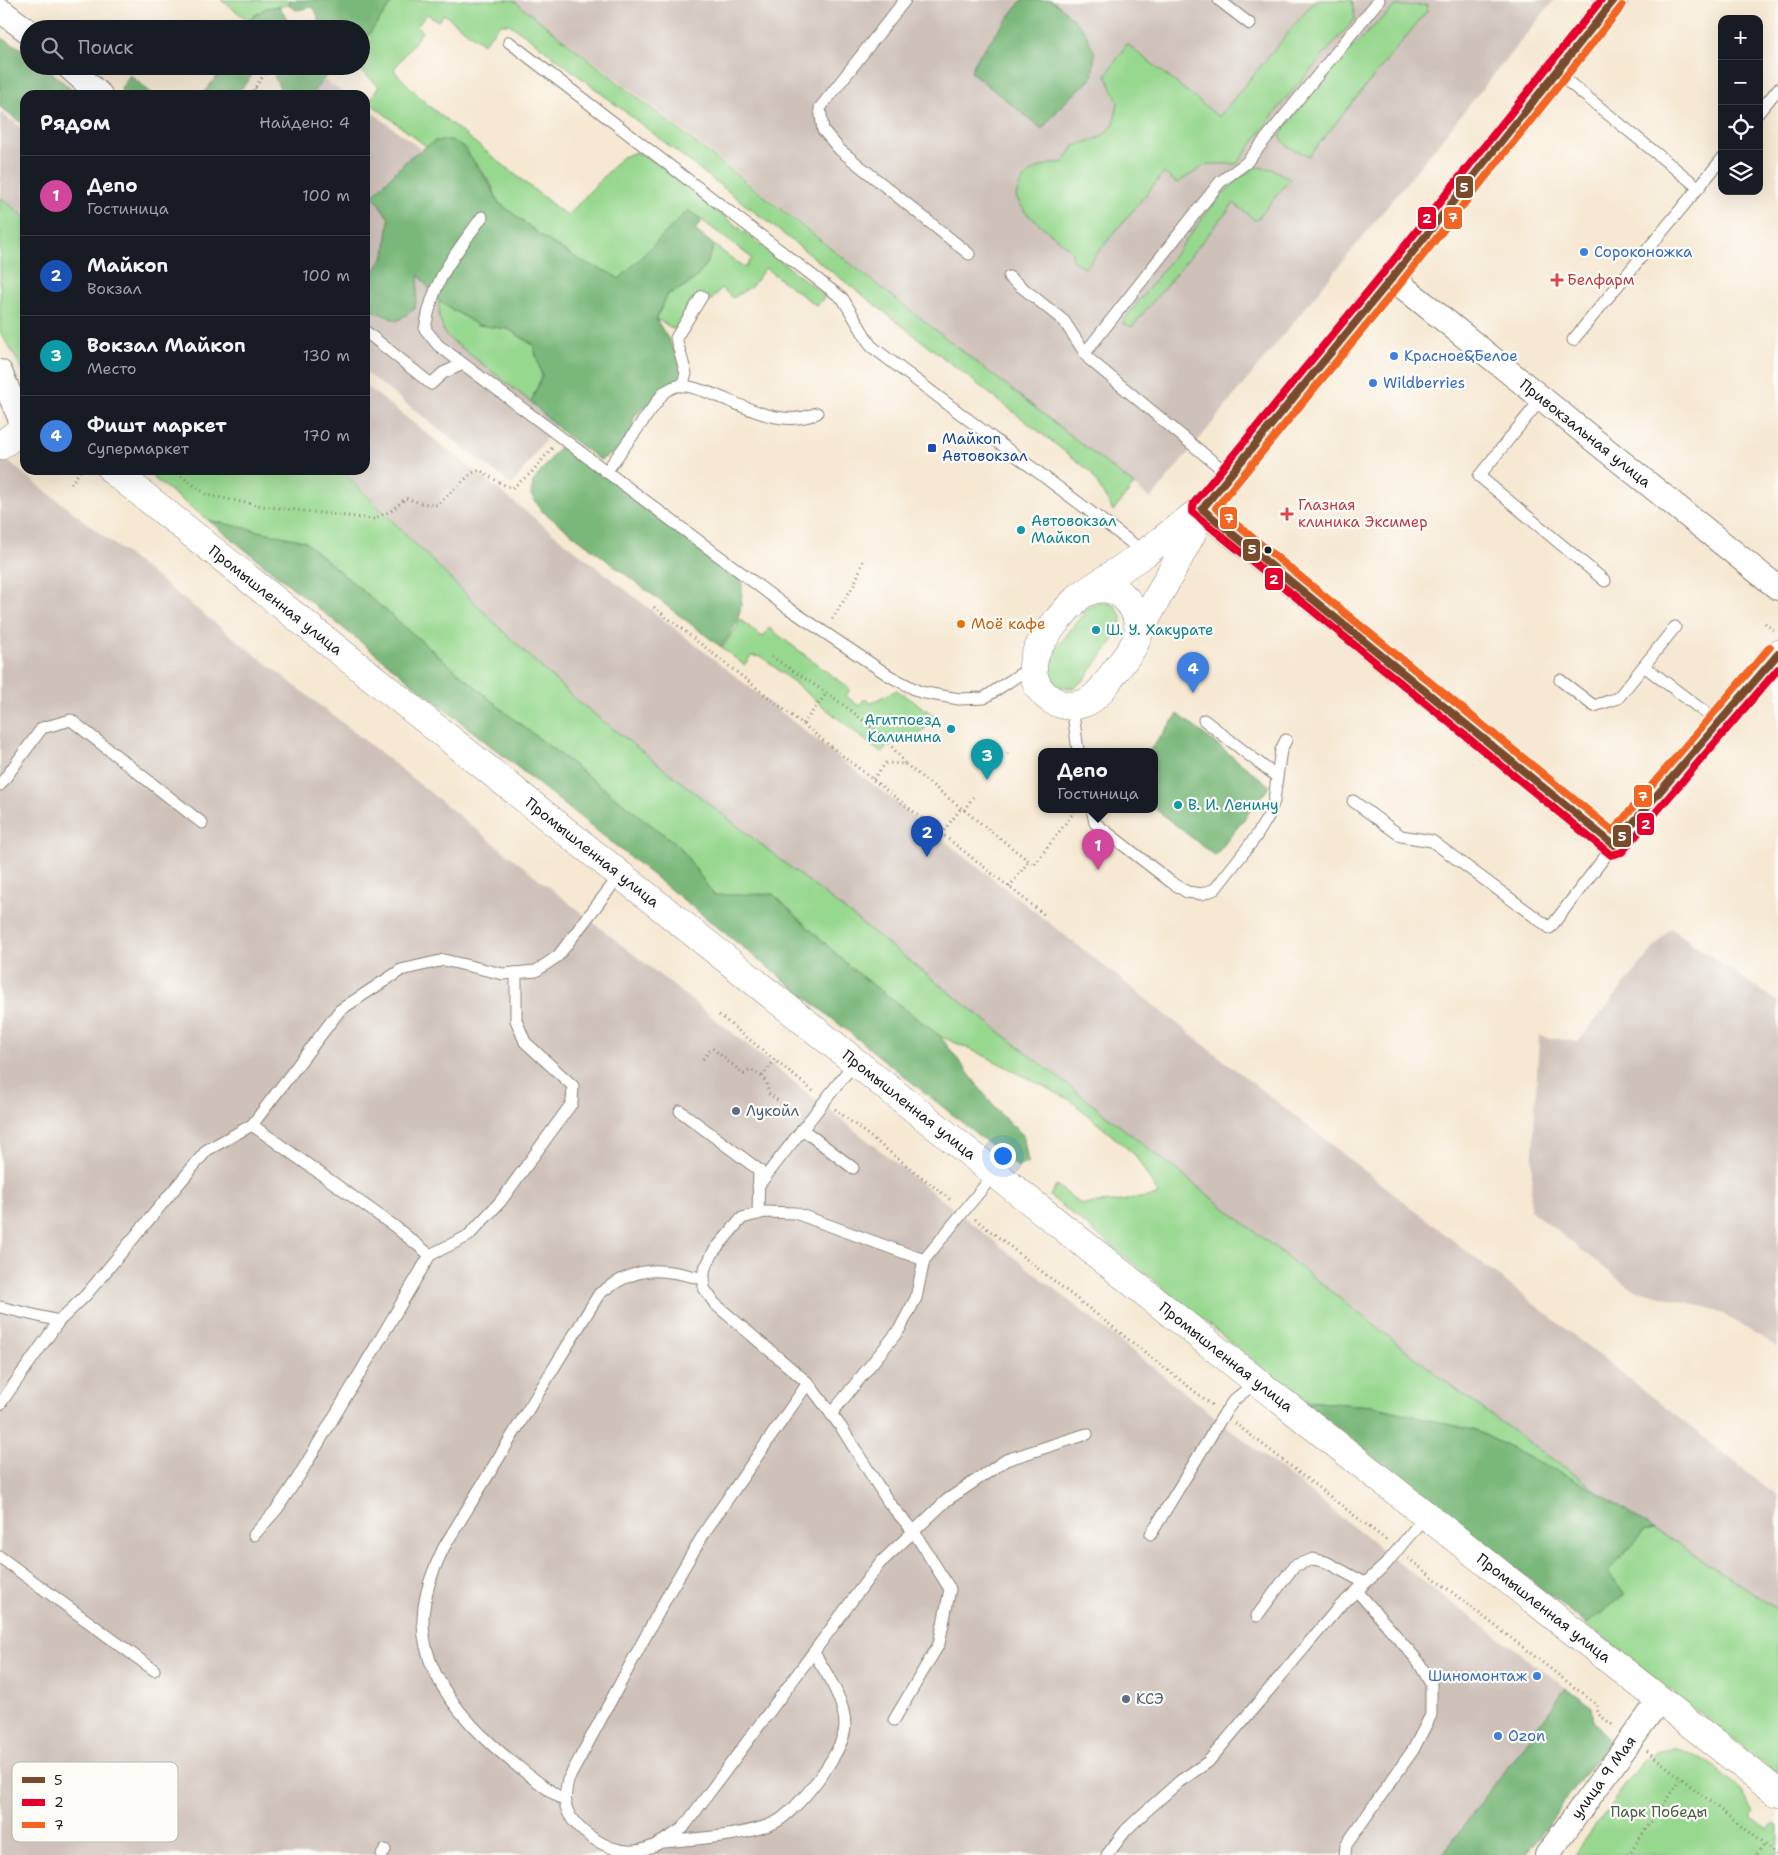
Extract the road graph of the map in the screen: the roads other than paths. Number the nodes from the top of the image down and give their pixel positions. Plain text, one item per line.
1 (905, 0) edge
2 (1218, 0) edge
3 (1379, 0) edge
4 (1614, 0) edge
5 (0, 10) edge
6 (1250, 24) dead end
7 (20, 25) edge
8 (509, 42) dead end
9 (1556, 72) junction
10 (78, 75) edge
11 (1778, 89) edge
12 (94, 90) edge
13 (1763, 107) edge
14 (1718, 164) edge
15 (1699, 188) junction
16 (482, 218) dead end
17 (969, 254) dead end
18 (1009, 277) dead end
19 (1392, 278) junction
20 (702, 296) dead end
21 (370, 335) edge
22 (1573, 340) dead end
23 (1085, 352) junction
24 (463, 364) junction
25 (0, 372) edge
26 (682, 386) junction
27 (1542, 398) junction
28 (817, 413) dead end
29 (20, 418) edge
30 (20, 430) edge
31 (0, 446) edge
32 (606, 472) junction
33 (118, 475) edge
34 (1229, 475) junction
35 (1202, 509) junction
36 (1146, 553) junction
37 (1605, 581) dead end
38 (1778, 588) edge
39 (1085, 593) junction
40 (1675, 627) dead end
41 (1139, 632) junction
42 (1778, 654) edge
43 (1032, 666) junction
44 (1644, 666) junction
45 (1560, 680) dead end
46 (1072, 706) junction
47 (1204, 720) dead end
48 (1718, 723) junction
49 (1286, 740) dead end
50 (1078, 748) edge
51 (1277, 777) junction
52 (0, 785) edge
53 (1353, 801) dead end
54 (1093, 813) edge
55 (202, 823) dead end
56 (1614, 845) junction
57 (620, 875) junction
58 (516, 973) junction
59 (855, 1062) junction
60 (680, 1111) dead end
61 (252, 1125) junction
62 (805, 1126) junction
63 (853, 1168) dead end
64 (995, 1173) junction
65 (758, 1186) junction
66 (758, 1214) junction
67 (430, 1255) junction
68 (924, 1260) junction
69 (704, 1279) junction
70 (0, 1308) edge
71 (59, 1321) junction
72 (1256, 1381) junction
73 (808, 1383) junction
74 (0, 1404) edge
75 (831, 1414) junction
76 (1087, 1434) dead end
77 (1426, 1515) junction
78 (914, 1532) junction
79 (1151, 1534) dead end
80 (254, 1535) dead end
81 (0, 1557) edge
82 (1361, 1587) junction
83 (1256, 1616) dead end
84 (814, 1653) junction
85 (154, 1670) dead end
86 (1660, 1700) junction
87 (894, 1720) dead end
88 (1778, 1793) edge
89 (566, 1802) junction
90 (660, 1843) junction
91 (1107, 1855) edge
92 (1346, 1855) edge
93 (1547, 1855) edge

1 - 17 lane
2 - 6 lane
3 - 23 lane
4 - 9 main road
5 - 7 street
8 - 36 lane
9 - 15 lane
9 - 19 main road
10 - 12 street
11 - 13 lane
14 - 15 lane
15 - 22 lane
16 - 24 lane
18 - 23 lane
19 - 27 street, Привокзальная улица
19 - 34 main road
20 - 26 lane
21 - 24 lane
23 - 34 lane
24 - 32 lane
25 - 29 street
26 - 28 lane
26 - 32 lane
27 - 37 lane
27 - 38 street, Привокзальная улица
30 - 31 main road
32 - 43 lane
33 - 57 main road, Промышленная улица
34 - 35 main road
35 - 36 main road
35 - 41 main road
35 - 56 main road
36 - 39 main road
39 - 41 main road
39 - 43 main road
40 - 44 lane
41 - 46 main road
42 - 48 main road
43 - 46 main road
44 - 45 lane
44 - 48 lane
46 - 50 lane
47 - 51 lane
48 - 56 main road
49 - 51 lane
51 - 54 lane
52 - 55 lane
53 - 56 lane
57 - 58 lane
57 - 59 main road, Промышленная улица
58 - 61 lane
58 - 67 lane
59 - 62 lane
59 - 64 main road, Промышленная улица
60 - 65 lane
61 - 67 lane
61 - 71 lane
62 - 63 lane
62 - 65 lane
64 - 68 lane
64 - 72 main road, Промышленная улица
65 - 66 lane
66 - 68 lane
66 - 69 lane
67 - 80 lane
68 - 75 lane
69 - 73 lane
69 - 89 lane
70 - 71 lane
71 - 74 lane
72 - 77 main road, Промышленная улица
72 - 79 lane
73 - 75 lane
73 - 89 lane
75 - 78 lane
76 - 78 lane
77 - 82 lane
77 - 86 main road, Промышленная улица
78 - 84 lane
78 - 87 lane
81 - 85 lane
82 - 83 lane
82 - 91 lane
82 - 92 lane
84 - 90 lane
84 - 90 lane
86 - 88 main road, Промышленная улица
86 - 93 street, улица 9 Мая
89 - 90 lane

